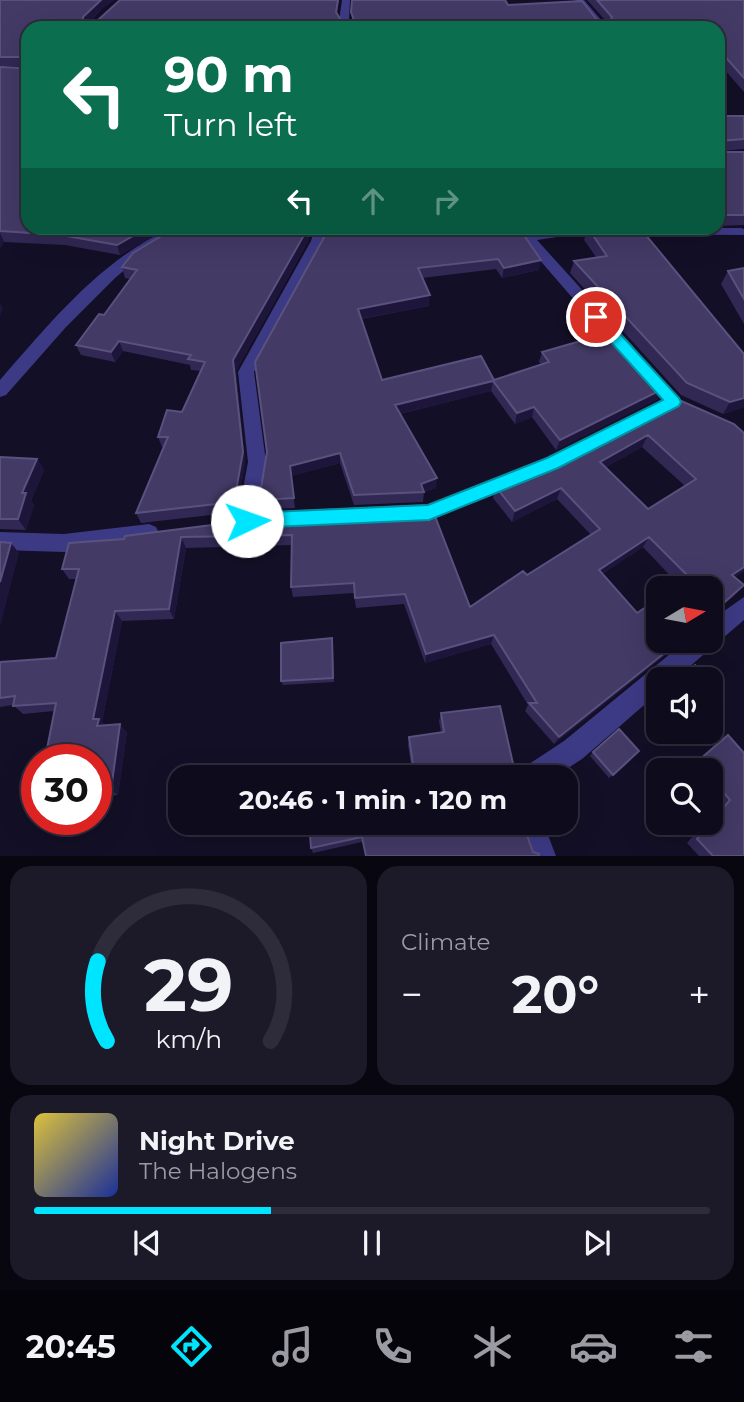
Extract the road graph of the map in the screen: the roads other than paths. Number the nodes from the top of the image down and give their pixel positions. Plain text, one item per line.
1 (346, 0) edge
2 (579, 0) edge
3 (344, 21) edge
4 (597, 21) edge
5 (725, 232) edge
6 (741, 232) dead end
7 (163, 235) edge
8 (319, 235) edge
9 (526, 235) edge
10 (637, 362) edge
11 (0, 391) edge
12 (674, 400) edge
13 (170, 530) edge
14 (0, 541) edge
15 (744, 607) edge
16 (723, 624) edge
17 (689, 653) edge
18 (550, 765) edge
19 (535, 835) edge
20 (543, 856) edge

1 - 3 street
2 - 4 street
5 - 6 street
7 - 11 street
8 - 12 street
9 - 10 street
13 - 14 street
15 - 16 street
17 - 18 street
19 - 20 street

